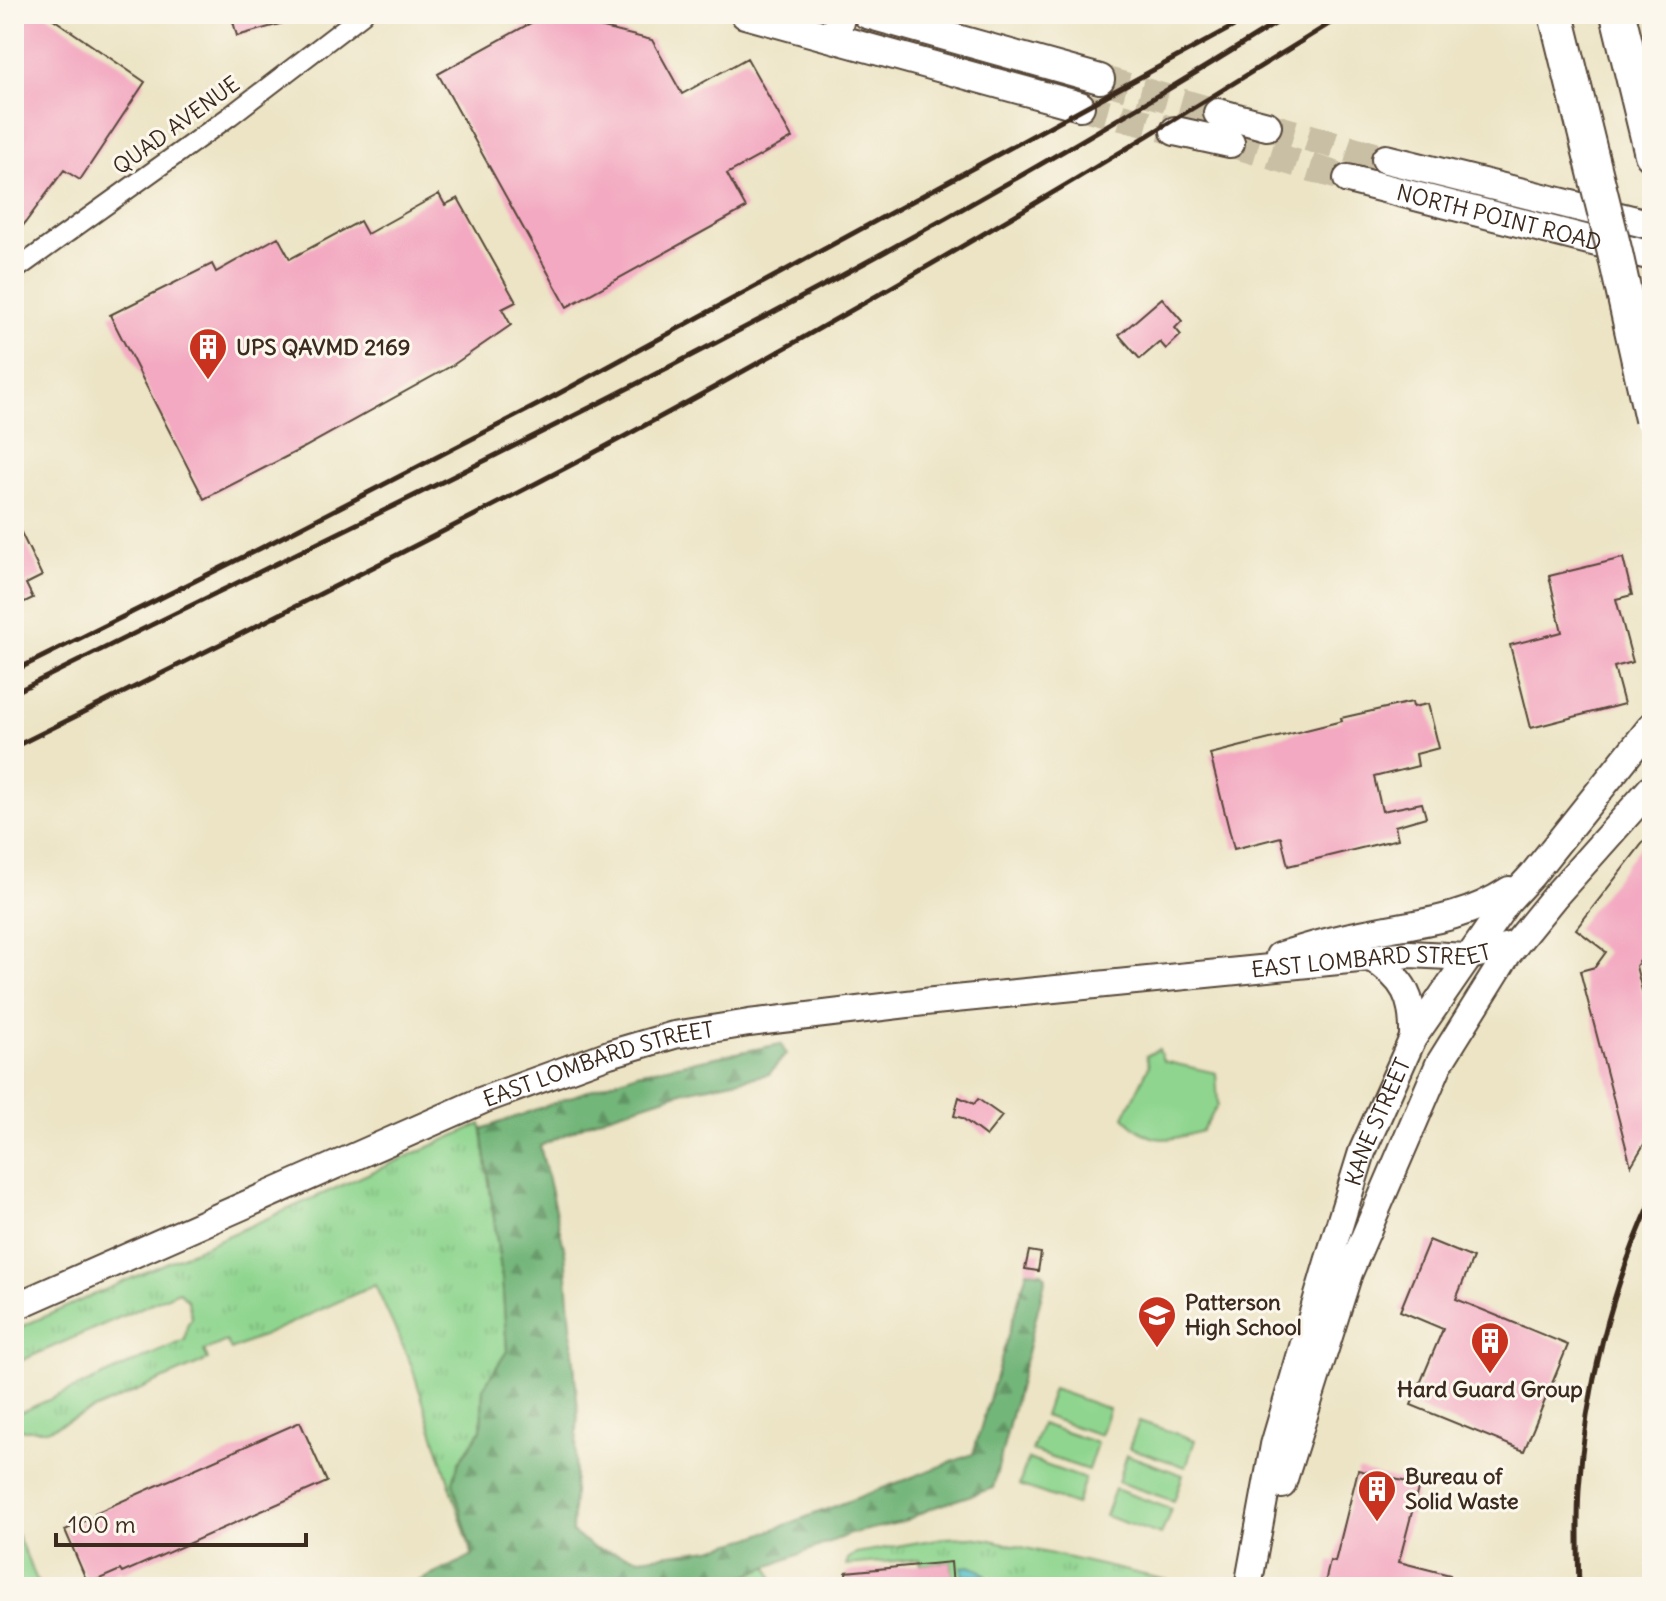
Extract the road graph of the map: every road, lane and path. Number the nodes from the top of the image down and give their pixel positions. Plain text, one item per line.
1 (363, 14) edge
2 (745, 14) edge
3 (867, 14) edge
4 (1556, 14) edge
5 (1616, 14) edge
6 (838, 26) edge
7 (1100, 79) tunnel mouth
8 (1080, 106) tunnel mouth
9 (1218, 113) tunnel mouth
10 (1267, 126) tunnel mouth
11 (1175, 131) tunnel mouth
12 (1230, 143) tunnel mouth
13 (1652, 154) edge
14 (1386, 159) tunnel mouth
15 (1348, 179) tunnel mouth
16 (1652, 225) edge
17 (1652, 256) edge
18 (14, 271) edge
19 (1652, 419) edge
20 (1652, 725) edge
21 (1652, 787) edge
22 (1532, 875) junction
23 (1403, 927) junction
24 (1516, 944) junction
25 (1467, 957) junction
26 (1371, 958) junction
27 (1224, 973) junction
28 (1482, 993) junction
29 (1413, 1038) junction
30 (14, 1307) edge
31 (1250, 1587) edge

1 - 18 street, QUAD AVENUE
2 - 6 main road
3 - 7 main road
4 - 19 highway, bridge
5 - 13 highway
6 - 8 main road
9 - 10 main road
11 - 12 main road
14 - 16 main road, NORTH POINT ROAD
15 - 17 main road, NORTH POINT ROAD
20 - 22 main road, KANE STREET
21 - 24 main road, KANE STREET
22 - 23 main road
22 - 25 main road, KANE STREET
23 - 25 main road
23 - 27 main road, EAST LOMBARD STREET
24 - 25 main road, EAST LOMBARD STREET
24 - 28 main road, KANE STREET
25 - 26 main road, EAST LOMBARD STREET
25 - 28 main road
25 - 29 main road, KANE STREET
26 - 27 main road, EAST LOMBARD STREET
26 - 29 main road
27 - 30 main road, EAST LOMBARD STREET
28 - 31 main road, KANE STREET
29 - 31 main road, KANE STREET

